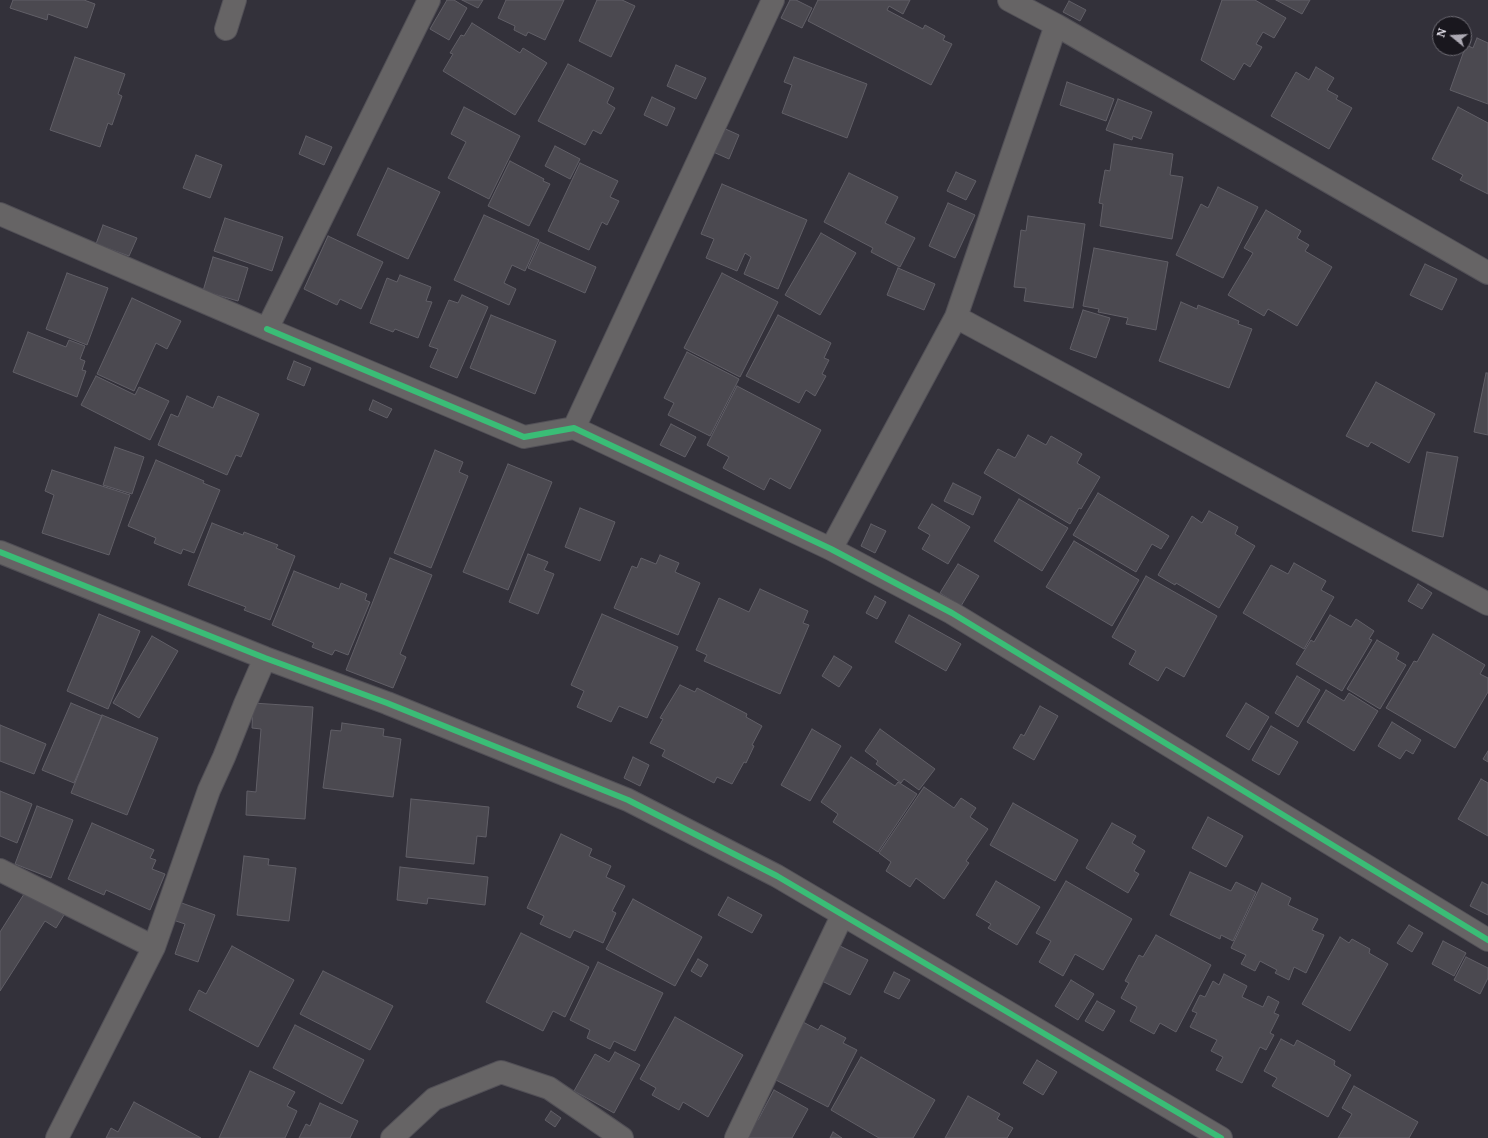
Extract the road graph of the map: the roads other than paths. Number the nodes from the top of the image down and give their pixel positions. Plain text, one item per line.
1 (235, 0) edge
2 (429, 0) edge
3 (773, 0) edge
4 (1009, 0) edge
5 (1056, 25) junction
6 (226, 29) dead end
7 (0, 214) edge
8 (1488, 273) edge
9 (956, 317) junction
10 (266, 329) junction
11 (574, 428) junction
12 (831, 549) junction
13 (0, 552) edge
14 (1488, 604) edge
15 (264, 658) junction
16 (0, 870) edge
17 (842, 916) junction
18 (1488, 940) edge
19 (154, 947) junction
20 (56, 1138) edge
21 (392, 1138) edge
22 (622, 1138) edge
23 (736, 1138) edge
24 (1221, 1138) edge

1 - 6 street
2 - 10 street
3 - 11 street
4 - 5 street
5 - 8 street
5 - 9 street
7 - 10 street
9 - 12 street
9 - 14 street
10 - 11 street
11 - 12 street
12 - 18 street
13 - 15 street
15 - 17 street
15 - 19 street
16 - 19 street
17 - 23 street
17 - 24 street
19 - 20 street
21 - 22 street

